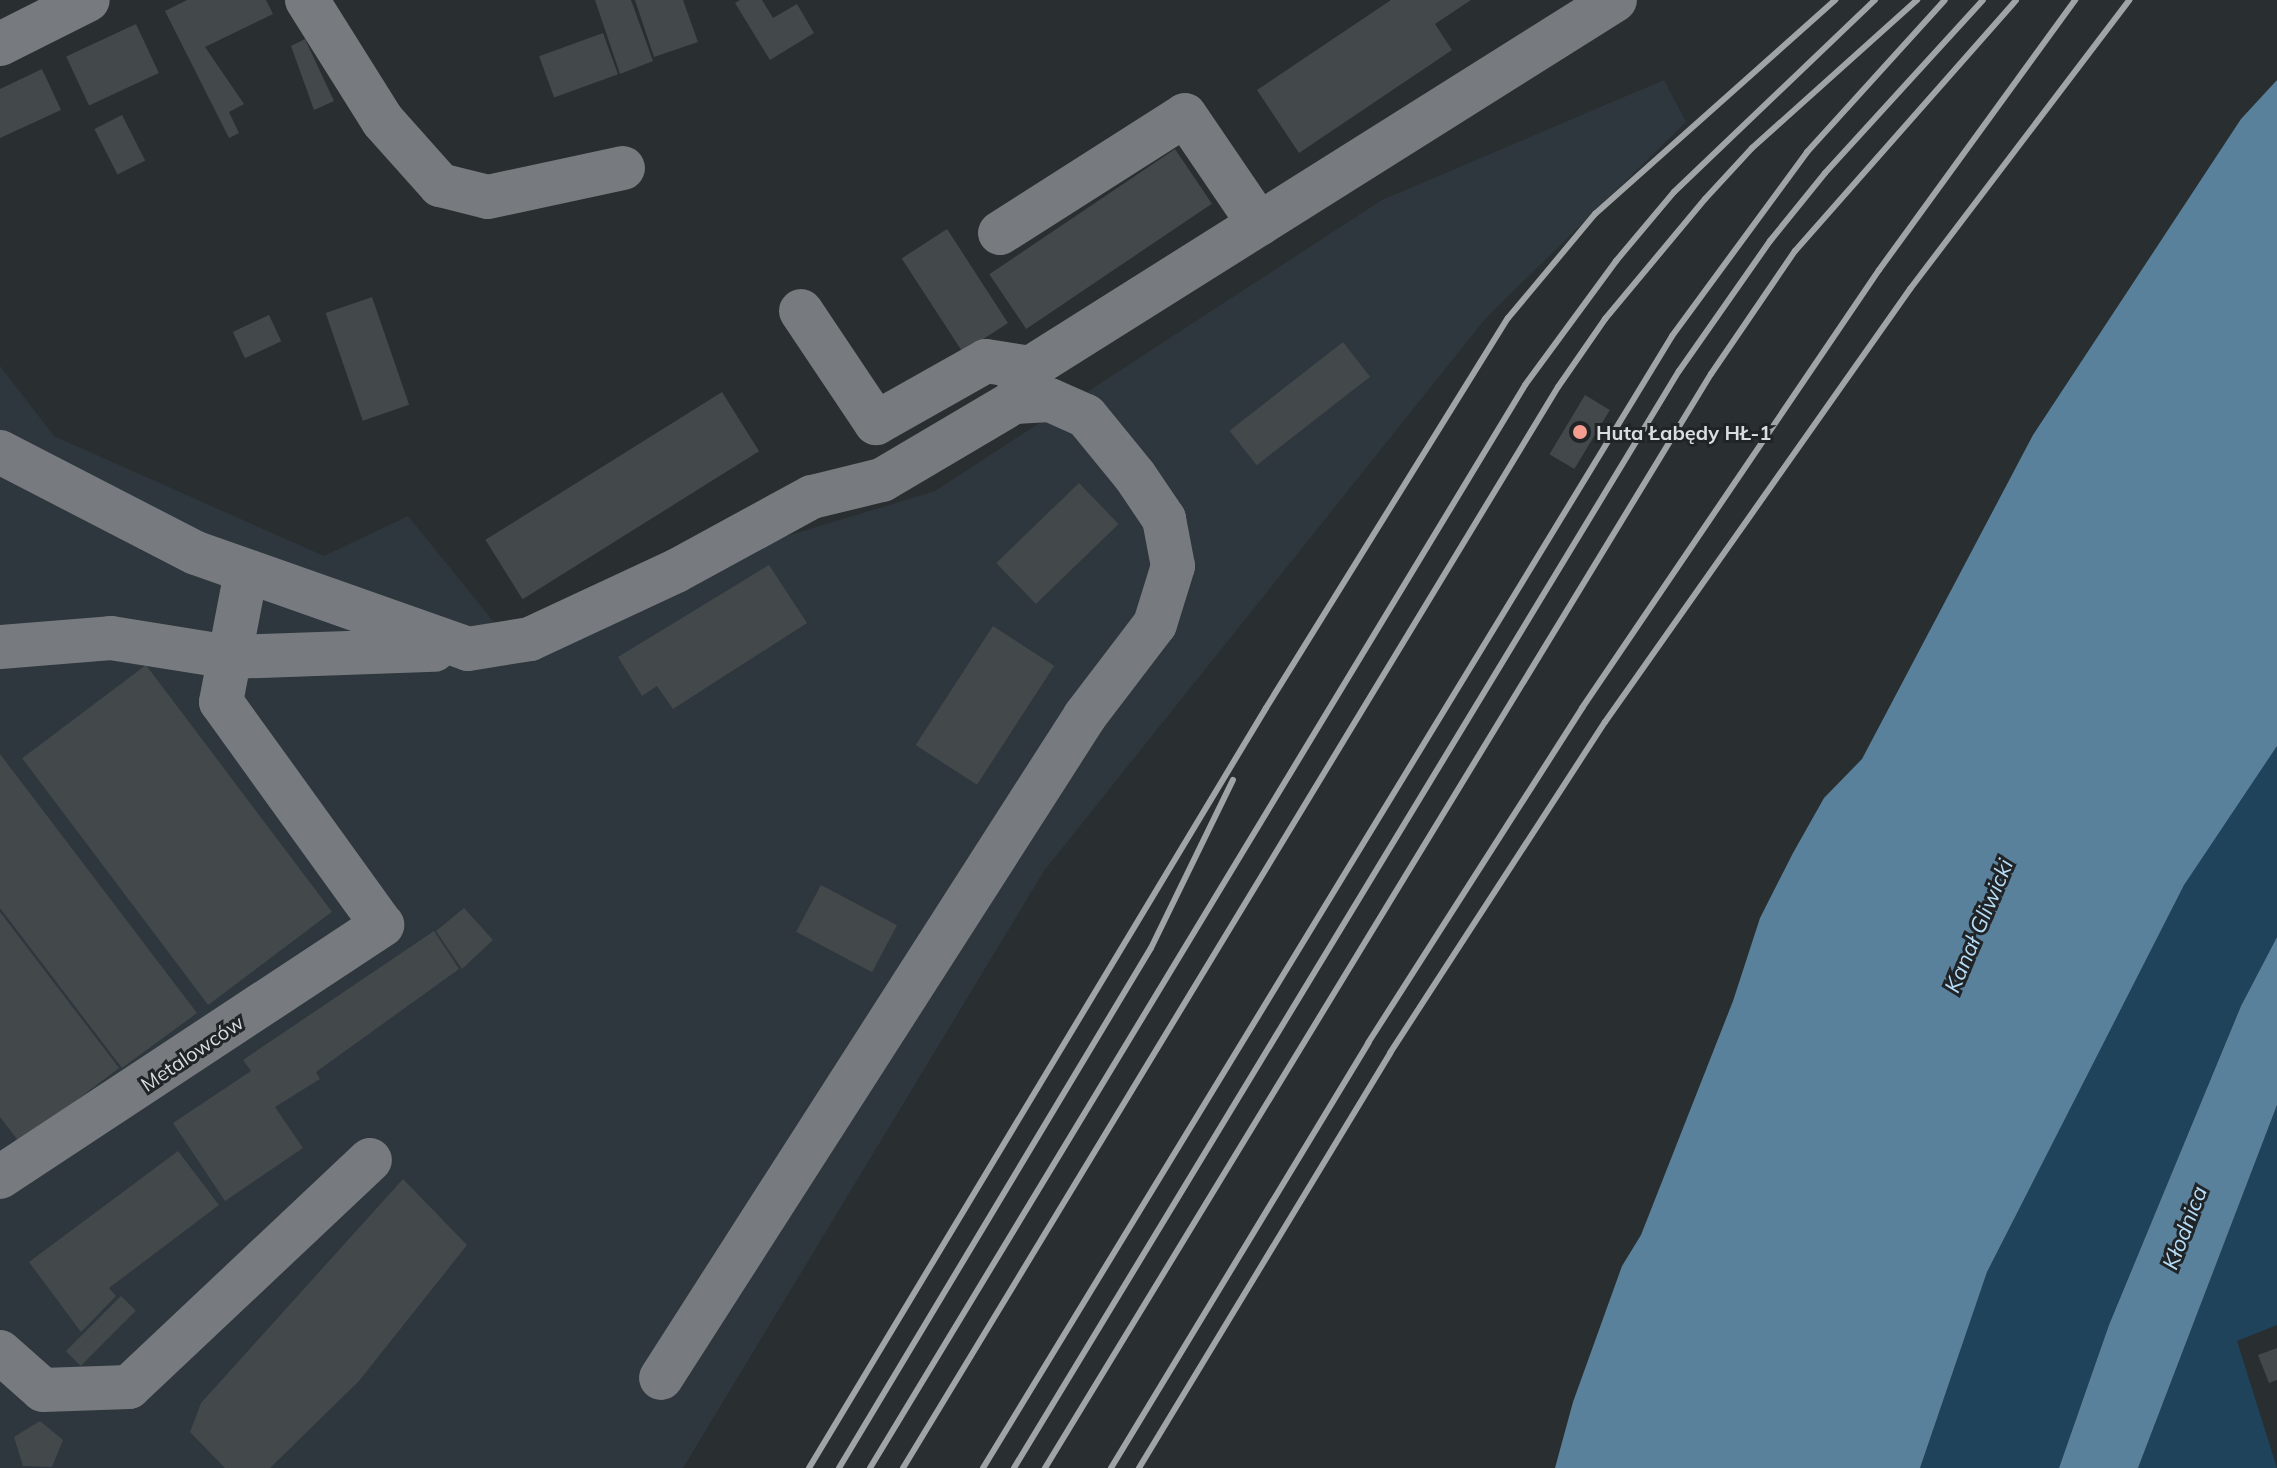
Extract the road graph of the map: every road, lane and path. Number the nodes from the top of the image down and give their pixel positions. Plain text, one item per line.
1 (88, 0) edge
2 (307, 0) edge
3 (1615, 0) edge
4 (0, 44) edge
5 (623, 168) dead end
6 (1259, 224) junction
7 (1000, 233) dead end
8 (801, 311) dead end
9 (1022, 385) junction
10 (0, 452) edge
11 (246, 572) junction
12 (0, 647) edge
13 (468, 649) junction
14 (230, 657) junction
15 (370, 1160) dead end
16 (0, 1177) edge
17 (0, 1352) edge
18 (661, 1378) dead end

1 - 4 street
2 - 5 street
3 - 6 street
6 - 7 street
6 - 9 street
8 - 9 street
9 - 13 street
9 - 18 street
10 - 11 street
11 - 13 street
11 - 14 street
12 - 14 street
13 - 14 street
14 - 16 street, Metalowców
15 - 17 street

